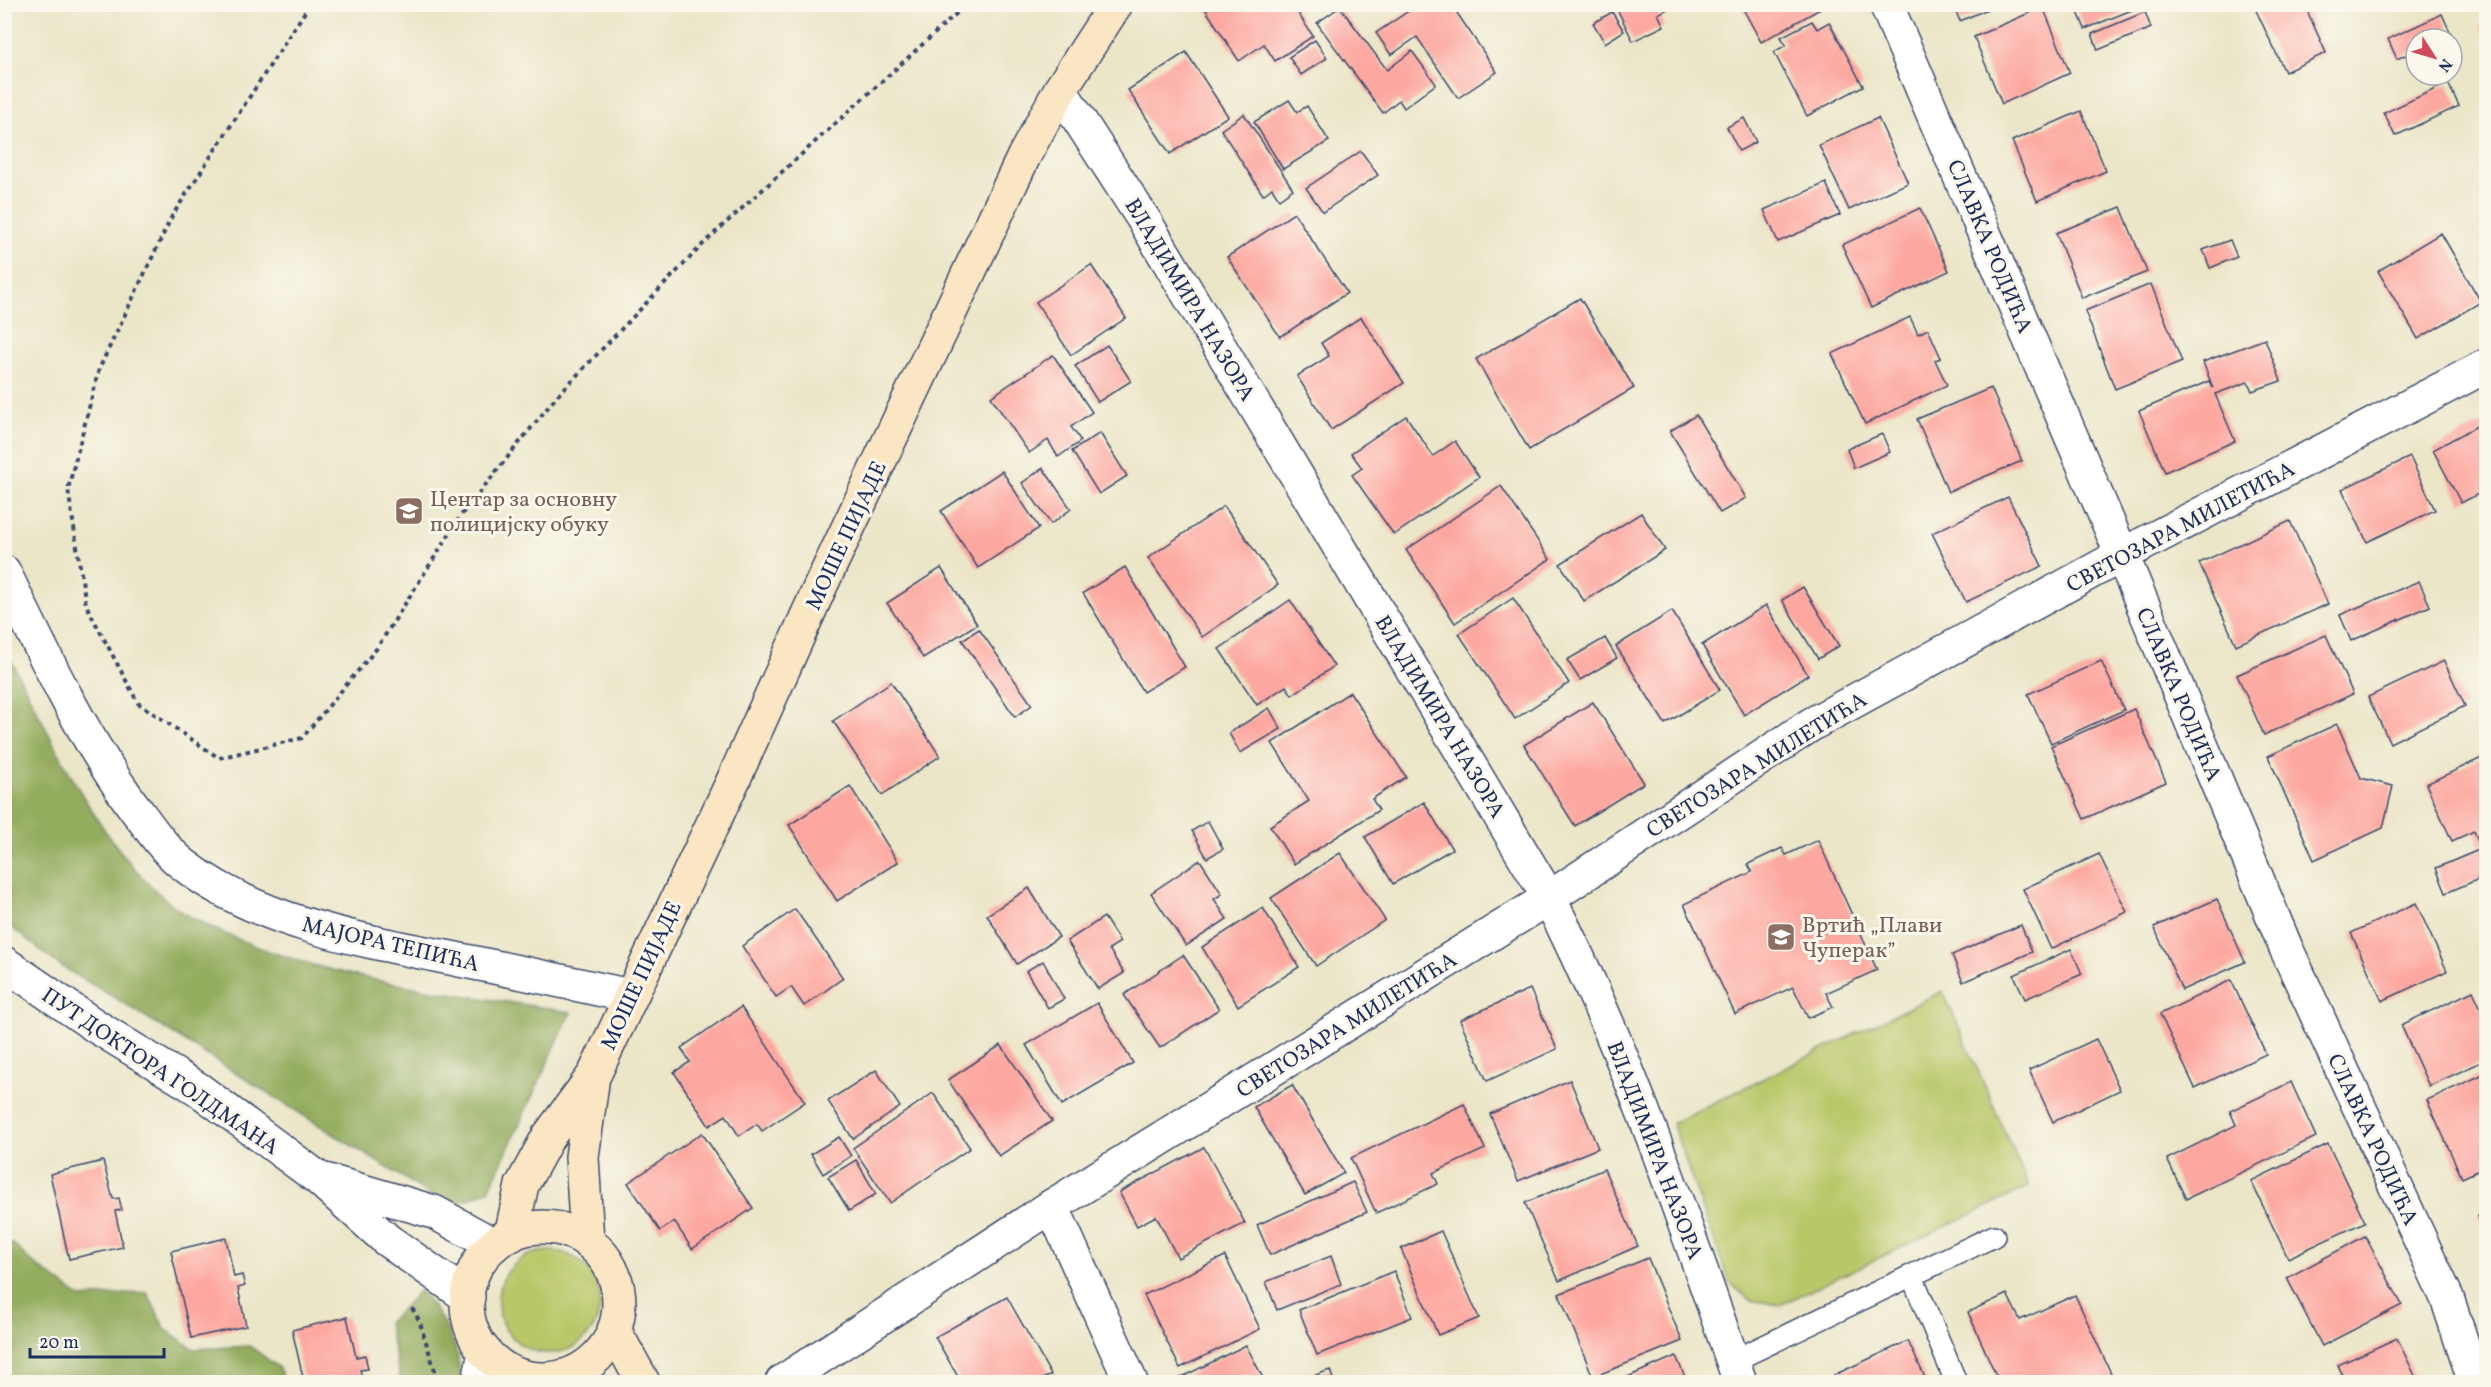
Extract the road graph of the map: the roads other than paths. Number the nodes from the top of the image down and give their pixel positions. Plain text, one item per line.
1 (1116, 4) edge
2 (1886, 4) edge
3 (1060, 90) junction
4 (2487, 366) edge
5 (2122, 555) junction
6 (4, 572) edge
7 (1549, 898) junction
8 (4, 963) edge
9 (630, 996) junction
10 (594, 1076) junction
11 (318, 1178) junction
12 (1052, 1206) junction
13 (1994, 1236) dead end
14 (503, 1240) junction
15 (587, 1241) junction
16 (1912, 1276) junction
17 (468, 1297) junction
18 (614, 1330) junction
19 (482, 1367) edge
20 (1737, 1372) edge
21 (557, 1380) edge
22 (643, 1383) edge
23 (782, 1383) edge
24 (1131, 1383) edge
25 (1956, 1383) edge
26 (2475, 1383) edge

1 - 3 street, МОШЕ ПИЈАДЕ
2 - 5 street, СЛАВКА РОДИЋА
3 - 7 street, ВЛАДИМИРА НАЗОРА
3 - 9 street, МОШЕ ПИЈАДЕ
4 - 5 street, СВЕТОЗАРА МИЛЕТИЋА
5 - 7 street, СВЕТОЗАРА МИЛЕТИЋА
5 - 26 street, СЛАВКА РОДИЋА
6 - 9 street, МАЈОРА ТЕПИЋА
7 - 12 street, СВЕТОЗАРА МИЛЕТИЋА
7 - 20 street, ВЛАДИМИРА НАЗОРА
8 - 11 street, ПУТ ДОКТОРА ГОЛДМАНА
9 - 10 street, МОШЕ ПИЈАДЕ
10 - 14 street, МОШЕ ПИЈАДЕ
10 - 15 street, МОШЕ ПИЈАДЕ
11 - 14 street, ПУТ ДОКТОРА ГОЛДМАНА
11 - 17 street, ПУТ ДОКТОРА ГОЛДМАНА
12 - 23 street, СВЕТОЗАРА МИЛЕТИЋА
12 - 24 street
13 - 16 lane
14 - 15 street
14 - 17 street
15 - 18 street
16 - 20 lane
16 - 25 lane
17 - 19 street
18 - 21 street
18 - 22 street
19 - 21 street

